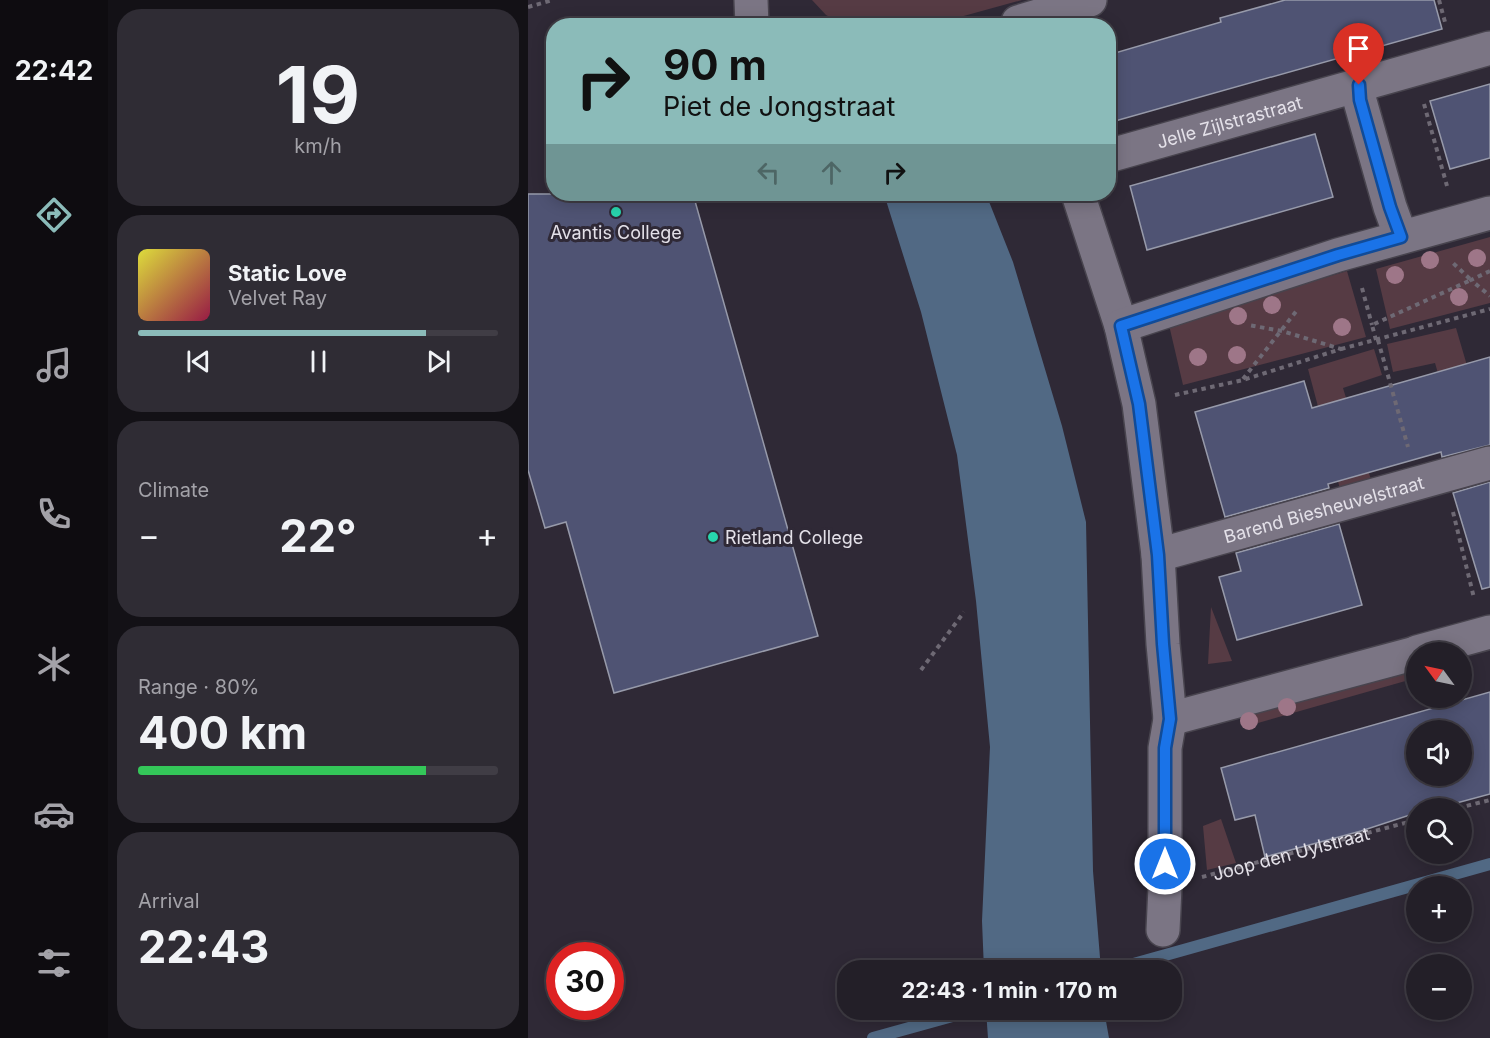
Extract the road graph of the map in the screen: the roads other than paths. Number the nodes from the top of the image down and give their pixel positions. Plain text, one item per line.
1 (751, 0) edge
2 (1090, 0) edge
3 (752, 18) edge
4 (1032, 18) edge
5 (1490, 48) edge
6 (1359, 85) junction
7 (1116, 154) edge
8 (1080, 201) edge
9 (1490, 213) edge
10 (1410, 235) junction
11 (1121, 326) junction
12 (1490, 463) edge
13 (1158, 555) junction
14 (1486, 633) edge
15 (1454, 642) edge
16 (1406, 656) edge
17 (1170, 719) junction
18 (1163, 930) dead end

1 - 3 street
2 - 4 street
5 - 6 street, Jelle Zijlstrastraat
6 - 7 street, Jelle Zijlstrastraat
6 - 10 street
8 - 11 street
9 - 10 street
10 - 11 street
11 - 13 street
12 - 13 street, Barend Biesheuvelstraat
13 - 17 street
14 - 15 street
16 - 17 street
17 - 18 street

